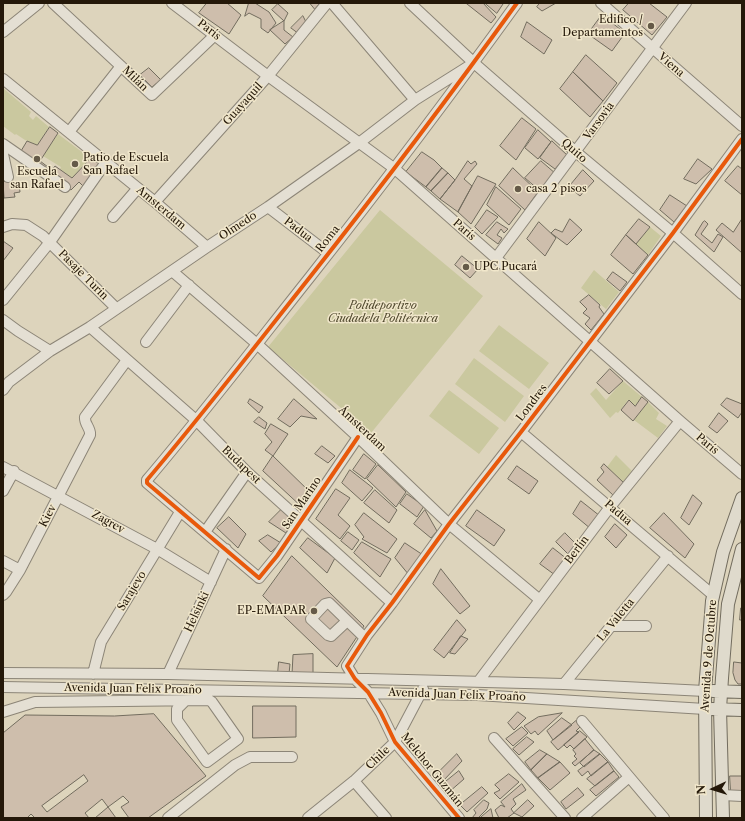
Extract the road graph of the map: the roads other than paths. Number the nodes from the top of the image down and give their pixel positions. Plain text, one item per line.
1 (39, 3) edge
2 (53, 3) edge
3 (172, 3) edge
4 (327, 3) edge
5 (332, 3) edge
6 (410, 3) edge
7 (517, 3) edge
8 (601, 3) edge
9 (686, 3) edge
10 (3, 32) edge
11 (215, 34) junction
12 (652, 49) junction
13 (474, 63) junction
14 (121, 66) junction
15 (268, 76) junction
16 (3, 79) edge
17 (414, 100) junction
18 (742, 126) edge
19 (69, 132) junction
20 (742, 139) edge
21 (359, 143) junction
22 (3, 144) edge
23 (576, 152) junction
24 (3, 154) edge
25 (106, 162) junction
26 (395, 169) junction
27 (8, 177) dead end
28 (65, 187) dead end
29 (138, 188) junction
30 (155, 202) junction
31 (268, 207) junction
32 (113, 217) dead end
33 (3, 227) edge
34 (673, 233) junction
35 (50, 242) junction
36 (207, 247) junction
37 (328, 253) junction
38 (496, 258) junction
39 (172, 271) junction
40 (189, 285) junction
41 (742, 294) edge
42 (3, 300) edge
43 (116, 308) junction
44 (3, 320) edge
45 (90, 327) junction
46 (590, 341) junction
47 (146, 342) dead end
48 (257, 344) junction
49 (50, 351) junction
50 (127, 360) junction
51 (3, 390) edge
52 (197, 421) junction
53 (680, 421) junction
54 (521, 432) junction
55 (358, 437) junction
56 (3, 466) edge
57 (14, 472) junction
58 (248, 472) junction
59 (742, 474) edge
60 (3, 491) edge
61 (58, 495) junction
62 (742, 498) edge
63 (610, 507) junction
64 (180, 512) junction
65 (302, 520) junction
66 (449, 524) junction
67 (205, 532) junction
68 (157, 549) junction
69 (226, 549) junction
70 (741, 554) edge
71 (668, 556) junction
72 (3, 561) edge
73 (20, 570) junction
74 (211, 582) junction
75 (3, 595) edge
76 (713, 595) junction
77 (540, 600) junction
78 (392, 603) junction
79 (347, 621) dead end
80 (611, 626) junction
81 (646, 626) dead end
82 (365, 638) junction
83 (3, 673) edge
84 (93, 674) junction
85 (168, 674) junction
86 (355, 679) junction
87 (428, 680) junction
88 (478, 682) junction
89 (564, 684) junction
90 (3, 687) edge
91 (60, 687) junction
92 (705, 691) junction
93 (721, 691) junction
94 (368, 692) junction
95 (742, 692) edge
96 (421, 693) junction
97 (185, 701) junction
98 (59, 702) junction
99 (705, 709) junction
100 (720, 709) junction
101 (742, 710) edge
102 (3, 712) edge
103 (582, 721) dead end
104 (494, 738) dead end
105 (395, 742) junction
106 (292, 757) dead end
107 (629, 777) junction
108 (354, 781) junction
109 (722, 795) junction
110 (742, 796) edge
111 (168, 818) edge
112 (308, 818) edge
113 (386, 818) edge
114 (459, 818) edge
115 (565, 818) edge
116 (582, 818) edge
117 (664, 818) edge
118 (706, 818) edge
119 (722, 818) edge

1 - 10 street
2 - 14 street, Milán
3 - 11 street, París
4 - 15 street, Guayaquil
5 - 17 street
6 - 13 street, Quito
7 - 13 street, Roma
8 - 12 street, Viena
9 - 12 street, Varsovia
11 - 14 street, Milán
11 - 15 street, París
12 - 18 street, Viena
12 - 23 street, Varsovia
13 - 17 street, Olmedo
13 - 23 street, Quito
13 - 26 street, Roma
14 - 19 street
15 - 21 street, París
15 - 30 street, Guayaquil
16 - 19 street, Amsterdam
17 - 21 street, Olmedo
19 - 25 street, Amsterdam
20 - 34 street, Londres
21 - 26 street, París
21 - 31 street, Olmedo
22 - 28 street
23 - 34 street, Quito
23 - 38 street, Varsovia
24 - 27 street
25 - 29 street, Amsterdam
25 - 35 street
26 - 37 street, Roma
26 - 38 street, París
29 - 30 street, Amsterdam
29 - 32 street
30 - 36 street, Amsterdam
31 - 36 street, Olmedo
31 - 37 street, Padua
33 - 35 street, Pasaje Turin
34 - 41 street, Quito
34 - 46 street, Londres
35 - 42 street
35 - 43 street, Pasaje Turin
36 - 39 street, Olmedo
37 - 48 street, Roma
38 - 46 street, París
39 - 40 street, Ámsterdam
39 - 43 street, Olmedo
40 - 47 street
40 - 48 street, Ámsterdam
43 - 45 street, Olmedo
44 - 49 street
45 - 49 street, Olmedo
45 - 50 street, Budapest
46 - 53 street, París
46 - 54 street, Londres
48 - 52 street, Roma
48 - 55 street, Ámsterdam
49 - 51 street, Olmedo
50 - 52 street, Budapest
50 - 61 street, Kiev
52 - 58 street, Budapest
52 - 64 street, Roma
53 - 59 street, París
53 - 63 street, Berlín
54 - 63 street, Padua
54 - 66 street, Londres
55 - 65 street, San Marino
55 - 66 street, Ámsterdam
56 - 57 street, Zagrev
57 - 60 street
57 - 61 street, Zagrev
58 - 65 street, Budapest
58 - 67 street
61 - 68 street, Zagrev
61 - 73 street, Kiev
62 - 76 main road, Avenida 9 de Octubre
63 - 71 street, Padua
63 - 77 street, Berlín
64 - 67 street
64 - 68 street, Sarajevo
65 - 69 street, San Marino
65 - 78 street, Budapest
66 - 77 street, Ámsterdam
66 - 78 street, Londres
67 - 69 street
68 - 74 street, Zagrev
68 - 84 street, Sarajevo
69 - 74 street, Helsinki
70 - 93 main road, Avenida 9 de Octubre
71 - 76 street, Padua
71 - 80 street, La Valetta
72 - 73 street
73 - 75 street, Kiev
74 - 85 street, Helsinki
76 - 92 main road, Avenida 9 de Octubre
77 - 88 street, Berlín
78 - 82 street, Londres
79 - 82 street
80 - 81 street
80 - 89 street, La Valetta
82 - 86 street, Londres
83 - 84 street, Avenida Juan Felix Proaño
84 - 85 street, Avenida Juan Felix Proaño
85 - 86 street, Avenida Juan Felix Proaño
86 - 87 street, Avenida Juan Felix Proaño
86 - 94 street, Melchor Guzmán
87 - 88 street, Avenida Juan Felix Proaño
87 - 96 street, Chile
88 - 89 street, Avenida Juan Felix Proaño
89 - 92 street, Avenida Juan Felix Proaño
90 - 91 street, Avenida Juan Felix Proaño
91 - 94 street, Avenida Juan Felix Proaño
91 - 98 street
92 - 93 main road, Avenida Juan Felix Proaño
92 - 99 main road, Avenida 9 de Octubre
93 - 95 main road, Avenida Juan Felix Proaño
93 - 100 main road, Avenida 9 de Octubre
94 - 96 street, Avenida Juan Felix Proaño
94 - 105 street, Melchor Guzmán
96 - 99 street, Avenida Juan Felix Proaño
96 - 105 street, Chile
97 - 97 street
97 - 98 street
98 - 102 street
99 - 100 main road, Avenida Juan Felix Proaño
99 - 118 main road, Avenida 9 de Octubre
100 - 101 main road, Avenida Juan Felix Proaño
100 - 109 main road, Avenida 9 de Octubre
103 - 107 street
104 - 115 street
105 - 108 street, Chile
105 - 114 street, Melchor Guzmán
106 - 111 street
107 - 116 street
107 - 117 street
108 - 112 street, Chile
108 - 113 street
109 - 110 street
109 - 119 main road, Avenida 9 de Octubre

